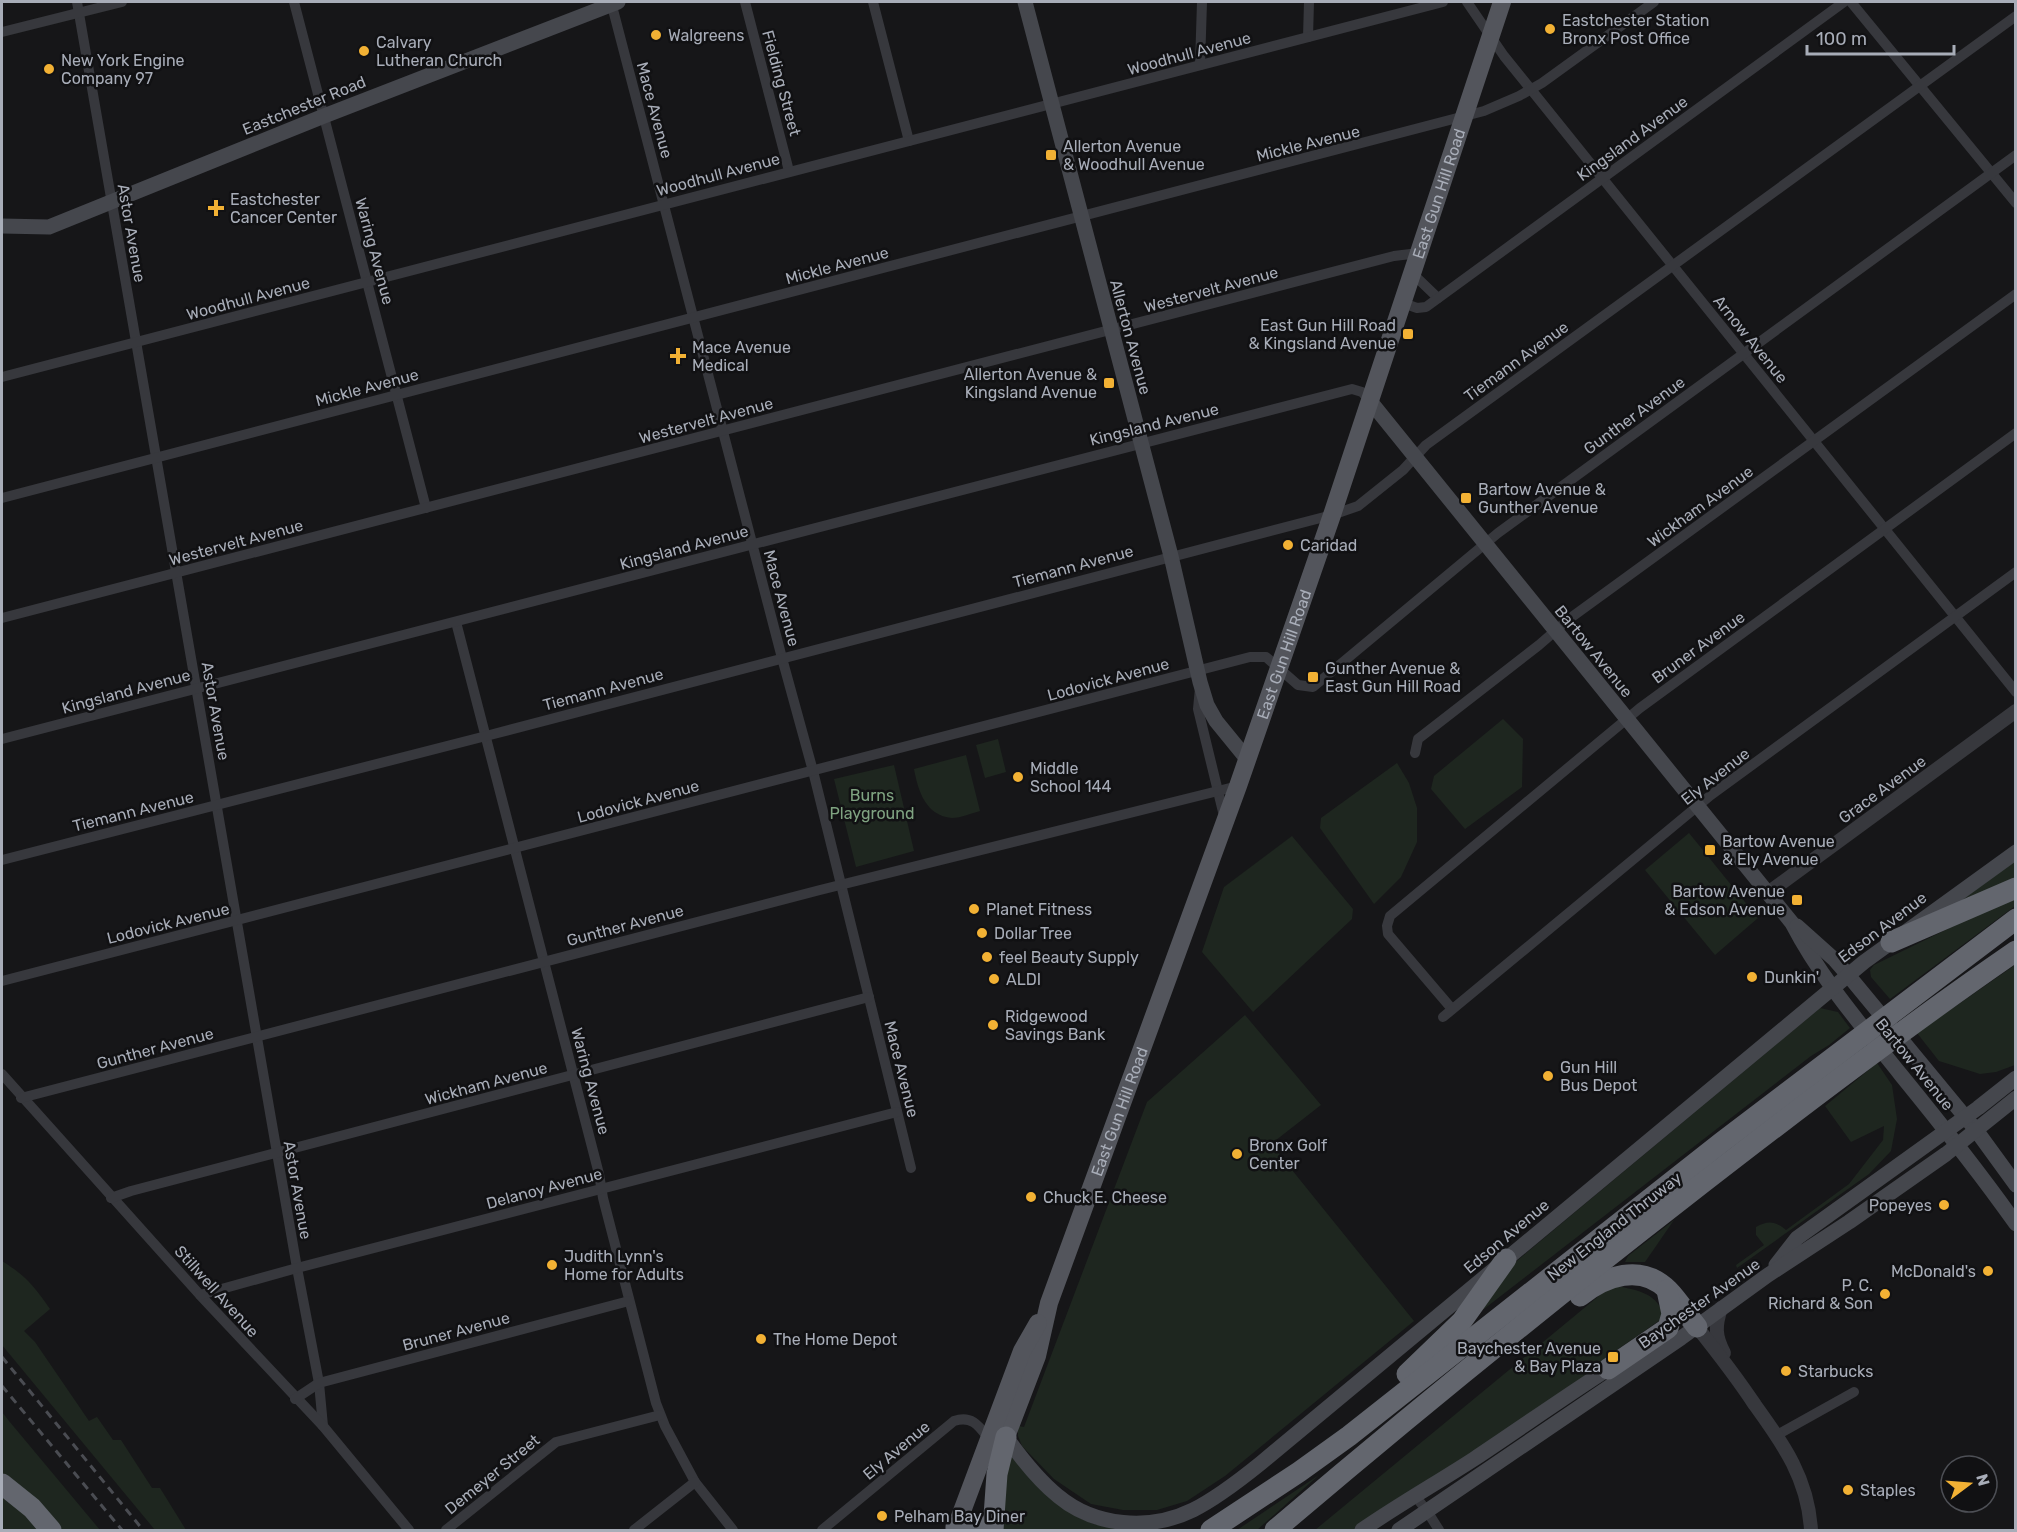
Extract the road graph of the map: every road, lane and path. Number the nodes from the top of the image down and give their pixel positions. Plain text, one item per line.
1 (122, 2) edge
2 (294, 2) edge
3 (613, 2) edge
4 (745, 2) edge
5 (873, 2) edge
6 (1025, 2) edge
7 (1202, 2) edge
8 (1309, 2) edge
9 (1443, 2) edge
10 (1467, 2) edge
11 (1503, 2) edge
12 (1653, 2) edge
13 (1844, 2) edge
14 (1851, 2) edge
15 (78, 7) edge
16 (2016, 16) edge
17 (2, 32) edge
18 (1308, 37) junction
19 (1491, 37) junction
20 (1200, 65) junction
21 (1920, 86) junction
22 (1532, 90) junction
23 (1051, 103) junction
24 (324, 116) junction
25 (1464, 117) junction
26 (909, 141) junction
27 (2016, 155) edge
28 (789, 171) junction
29 (1991, 173) junction
30 (1603, 178) junction
31 (111, 202) junction
32 (2016, 203) edge
33 (663, 204) junction
34 (1081, 217) junction
35 (2, 226) edge
36 (1419, 253) junction
37 (1672, 266) junction
38 (1412, 273) junction
39 (367, 282) junction
40 (2016, 294) edge
41 (1438, 298) junction
42 (1403, 303) junction
43 (693, 318) junction
44 (1110, 330) junction
45 (135, 343) junction
46 (1743, 354) junction
47 (2, 377) edge
48 (397, 395) junction
49 (1370, 401) junction
50 (723, 432) junction
51 (2016, 433) edge
52 (1814, 441) junction
53 (1140, 444) junction
54 (1414, 457) junction
55 (155, 458) junction
56 (2, 498) edge
57 (426, 508) junction
58 (1332, 514) junction
59 (1885, 528) junction
60 (752, 544) junction
61 (1485, 544) junction
62 (1171, 556) junction
63 (176, 573) junction
64 (2016, 573) edge
65 (1956, 616) junction
66 (2, 618) edge
67 (456, 622) junction
68 (1555, 631) junction
69 (782, 658) junction
70 (1279, 667) junction
71 (1199, 677) junction
72 (197, 689) junction
73 (2016, 692) edge
74 (2016, 711) edge
75 (1627, 719) junction
76 (486, 736) junction
77 (2, 739) edge
78 (1415, 753) dead end
79 (1247, 759) junction
80 (813, 771) junction
81 (1238, 786) junction
82 (1218, 791) junction
83 (218, 805) junction
84 (1698, 807) junction
85 (1225, 821) junction
86 (515, 848) junction
87 (2016, 852) edge
88 (2, 860) edge
89 (841, 885) junction
90 (2016, 888) edge
91 (1768, 893) junction
92 (2016, 919) edge
93 (237, 921) junction
94 (1792, 922) junction
95 (1891, 942) junction
96 (2016, 951) edge
97 (544, 961) junction
98 (1848, 975) junction
99 (2, 981) edge
100 (1833, 988) junction
101 (869, 997) junction
102 (1913, 1010) junction
103 (1447, 1013) joint
104 (257, 1036) junction
105 (1851, 1056) junction
106 (2, 1074) edge
107 (574, 1076) junction
108 (2016, 1078) edge
109 (21, 1098) junction
110 (2016, 1098) edge
111 (897, 1112) junction
112 (1965, 1117) junction
113 (1947, 1130) junction
114 (1976, 1130) junction
115 (1958, 1144) junction
116 (277, 1154) junction
117 (911, 1168) dead end
118 (2016, 1185) edge
119 (601, 1188) junction
120 (111, 1198) junction
121 (2016, 1224) edge
122 (1506, 1259) junction
123 (297, 1268) junction
124 (1768, 1275) junction
125 (1667, 1289) junction
126 (200, 1295) junction
127 (630, 1301) junction
128 (1721, 1308) junction
129 (1697, 1327) junction
130 (1509, 1336) junction
131 (1608, 1369) joint
132 (1732, 1371) junction
133 (319, 1383) junction
134 (1854, 1392) dead end
135 (295, 1399) junction
136 (660, 1415) junction
137 (322, 1426) junction
138 (1777, 1436) junction
139 (998, 1438) junction
140 (1327, 1452) junction
141 (695, 1482) junction
142 (2, 1484) edge
143 (1416, 1497) junction
144 (2, 1500) edge
145 (1427, 1511) junction
146 (956, 1529) edge
147 (37, 1530) edge
148 (51, 1530) edge
149 (408, 1530) edge
150 (446, 1530) edge
151 (634, 1530) edge
152 (733, 1530) edge
153 (822, 1530) edge
154 (991, 1530) edge
155 (1211, 1530) edge
156 (1275, 1530) edge
157 (1362, 1530) edge
158 (1399, 1530) edge
159 (1439, 1530) edge
160 (1811, 1530) edge

1 - 15 street
2 - 24 street, Waring Avenue
3 - 24 main road, Eastchester Road
3 - 33 street, Mace Avenue
4 - 28 street, Fielding Street
5 - 26 street
6 - 23 main road, Allerton Avenue
7 - 20 street
8 - 18 street
9 - 18 street, Woodhull Avenue
10 - 19 street, Arnow Avenue
11 - 19 main road, East Gun Hill Road
12 - 22 street, Mickle Avenue
13 - 30 street, Kingsland Avenue
14 - 21 street
15 - 17 street
15 - 31 street, Astor Avenue
16 - 21 street, Tiemann Avenue
18 - 20 street, Woodhull Avenue
19 - 22 street, Arnow Avenue
19 - 25 main road, East Gun Hill Road
20 - 23 street, Woodhull Avenue
21 - 29 street
21 - 37 street, Tiemann Avenue
22 - 25 street, Mickle Avenue
22 - 30 street, Arnow Avenue
23 - 26 street, Woodhull Avenue
23 - 34 main road, Allerton Avenue
24 - 31 main road, Eastchester Road
24 - 39 street, Waring Avenue
25 - 34 street, Mickle Avenue
25 - 36 main road, East Gun Hill Road
26 - 28 street, Woodhull Avenue
27 - 29 street, Gunther Avenue
28 - 33 street, Woodhull Avenue
29 - 32 street
29 - 46 street, Gunther Avenue
30 - 37 street, Arnow Avenue
30 - 41 street, Kingsland Avenue
31 - 35 main road, Eastchester Road
31 - 45 street, Astor Avenue
33 - 39 street, Woodhull Avenue
33 - 43 street, Mace Avenue
34 - 43 street, Mickle Avenue
34 - 44 main road, Allerton Avenue
36 - 38 main road, East Gun Hill Road
36 - 44 street, Westervelt Avenue
37 - 46 street, Arnow Avenue
37 - 54 street, Tiemann Avenue
38 - 41 street
38 - 42 main road, East Gun Hill Road
39 - 45 street, Woodhull Avenue
39 - 48 street, Waring Avenue
40 - 52 street, Wickham Avenue
41 - 42 street, Kingsland Avenue
42 - 49 main road, East Gun Hill Road
43 - 48 street, Mickle Avenue
43 - 50 street, Mace Avenue
44 - 50 street, Westervelt Avenue
44 - 53 main road, Allerton Avenue
45 - 47 street, Woodhull Avenue
45 - 55 street, Astor Avenue
46 - 52 street, Arnow Avenue
46 - 61 street, Gunther Avenue
48 - 55 street, Mickle Avenue
48 - 57 street, Waring Avenue
49 - 53 street, Kingsland Avenue
49 - 54 main road, Bartow Avenue
49 - 58 main road, East Gun Hill Road
50 - 57 street, Westervelt Avenue
50 - 60 street, Mace Avenue
51 - 59 street, Bruner Avenue
52 - 59 street, Arnow Avenue
52 - 68 street, Wickham Avenue
53 - 60 street, Kingsland Avenue
53 - 62 main road, Allerton Avenue
54 - 58 street, Tiemann Avenue
54 - 61 main road, Bartow Avenue
55 - 56 street, Mickle Avenue
55 - 63 street, Astor Avenue
57 - 63 street, Westervelt Avenue
58 - 62 street, Tiemann Avenue
58 - 70 main road, East Gun Hill Road
59 - 65 street, Arnow Avenue
59 - 75 street, Bruner Avenue
60 - 67 street, Kingsland Avenue
60 - 69 street, Mace Avenue
61 - 68 main road, Bartow Avenue
61 - 70 street, Gunther Avenue
62 - 69 street, Tiemann Avenue
62 - 71 main road, Allerton Avenue
63 - 66 street, Westervelt Avenue
63 - 72 street, Astor Avenue
64 - 65 street, Ely Avenue
65 - 73 street, Arnow Avenue
65 - 84 street, Ely Avenue
67 - 72 street, Kingsland Avenue
67 - 76 street, Waring Avenue
68 - 75 main road, Bartow Avenue
68 - 78 street, Wickham Avenue
69 - 76 street, Tiemann Avenue
69 - 80 street, Mace Avenue
70 - 71 street, Lodovick Avenue
70 - 79 main road, East Gun Hill Road
71 - 79 main road, Allerton Avenue
71 - 80 street, Lodovick Avenue
71 - 82 street, Allerton Avenue
72 - 77 street, Kingsland Avenue
72 - 83 street, Astor Avenue
74 - 91 street, Grace Avenue
75 - 84 main road, Bartow Avenue
75 - 103 street, Bruner Avenue
76 - 83 street, Tiemann Avenue
76 - 86 street, Waring Avenue
79 - 81 main road, East Gun Hill Road
80 - 86 street, Lodovick Avenue
80 - 89 street, Mace Avenue
81 - 82 street, Gunther Avenue
81 - 85 main road, East Gun Hill Road
82 - 85 street, Allerton Avenue
82 - 89 street, Gunther Avenue
83 - 88 street, Tiemann Avenue
83 - 93 street, Astor Avenue
84 - 91 main road, Bartow Avenue
84 - 103 street, Ely Avenue
85 - 139 main road, East Gun Hill Road
86 - 93 street, Lodovick Avenue
86 - 97 street, Waring Avenue
87 - 95 main road, Edson Avenue
89 - 97 street, Gunther Avenue
89 - 101 street, Mace Avenue
90 - 95 highway
91 - 94 main road, Bartow Avenue
92 - 102 highway, New England Thruway
93 - 99 street, Lodovick Avenue
93 - 104 street, Astor Avenue
94 - 98 main road, Bartow Avenue
94 - 100 main road, Bartow Avenue
95 - 98 main road, Edson Avenue
96 - 102 highway, New England Thruway
97 - 104 street, Gunther Avenue
97 - 107 street, Waring Avenue
98 - 100 main road, Edson Avenue
98 - 112 main road, Bartow Avenue
100 - 113 main road, Bartow Avenue
100 - 122 main road, Edson Avenue
101 - 107 street, Wickham Avenue
101 - 111 street, Mace Avenue
102 - 105 highway, New England Thruway
104 - 109 street, Gunther Avenue
104 - 116 street, Astor Avenue
105 - 130 highway, New England Thruway
105 - 140 highway, New England Thruway
106 - 109 street, Stillwell Avenue
107 - 116 street, Wickham Avenue
107 - 119 street, Waring Avenue
108 - 112 main road
109 - 120 street, Stillwell Avenue
110 - 114 main road, Baychester Avenue
111 - 117 street, Mace Avenue
111 - 119 street, Delanoy Avenue
112 - 113 main road
112 - 114 main road, Bartow Avenue
113 - 115 main road, Bartow Avenue
113 - 124 main road
114 - 115 main road, Baychester Avenue
114 - 118 main road, Bartow Avenue
115 - 121 main road, Bartow Avenue
115 - 124 main road, Baychester Avenue
116 - 120 street, Wickham Avenue
116 - 123 street, Astor Avenue
119 - 123 street, Delanoy Avenue
119 - 127 street, Waring Avenue
120 - 126 street, Stillwell Avenue
122 - 139 main road, Edson Avenue
122 - 140 highway
123 - 126 street, Delanoy Avenue
123 - 133 street, Astor Avenue
124 - 128 main road, Baychester Avenue
125 - 129 highway
125 - 130 highway
125 - 131 highway
126 - 135 street, Stillwell Avenue
127 - 133 street, Bruner Avenue
127 - 136 street, Waring Avenue
128 - 129 main road, Baychester Avenue
128 - 132 street
129 - 132 street
129 - 145 main road, Baychester Avenue
130 - 156 highway, New England Thruway
131 - 143 main road
132 - 138 street
133 - 135 street, Bruner Avenue
133 - 137 street, Astor Avenue
134 - 138 street
135 - 137 street, Stillwell Avenue
136 - 141 street, Waring Avenue
136 - 150 street, Demeyer Street
137 - 149 street, Stillwell Avenue
138 - 160 street
139 - 146 main road, East Gun Hill Road
139 - 153 street, Ely Avenue
139 - 154 highway
140 - 155 highway, New England Thruway
141 - 151 street
141 - 152 street, Waring Avenue
142 - 148 highway
143 - 145 street
143 - 157 main road
144 - 147 highway
145 - 158 main road, Baychester Avenue
145 - 159 street
146 - 154 highway

